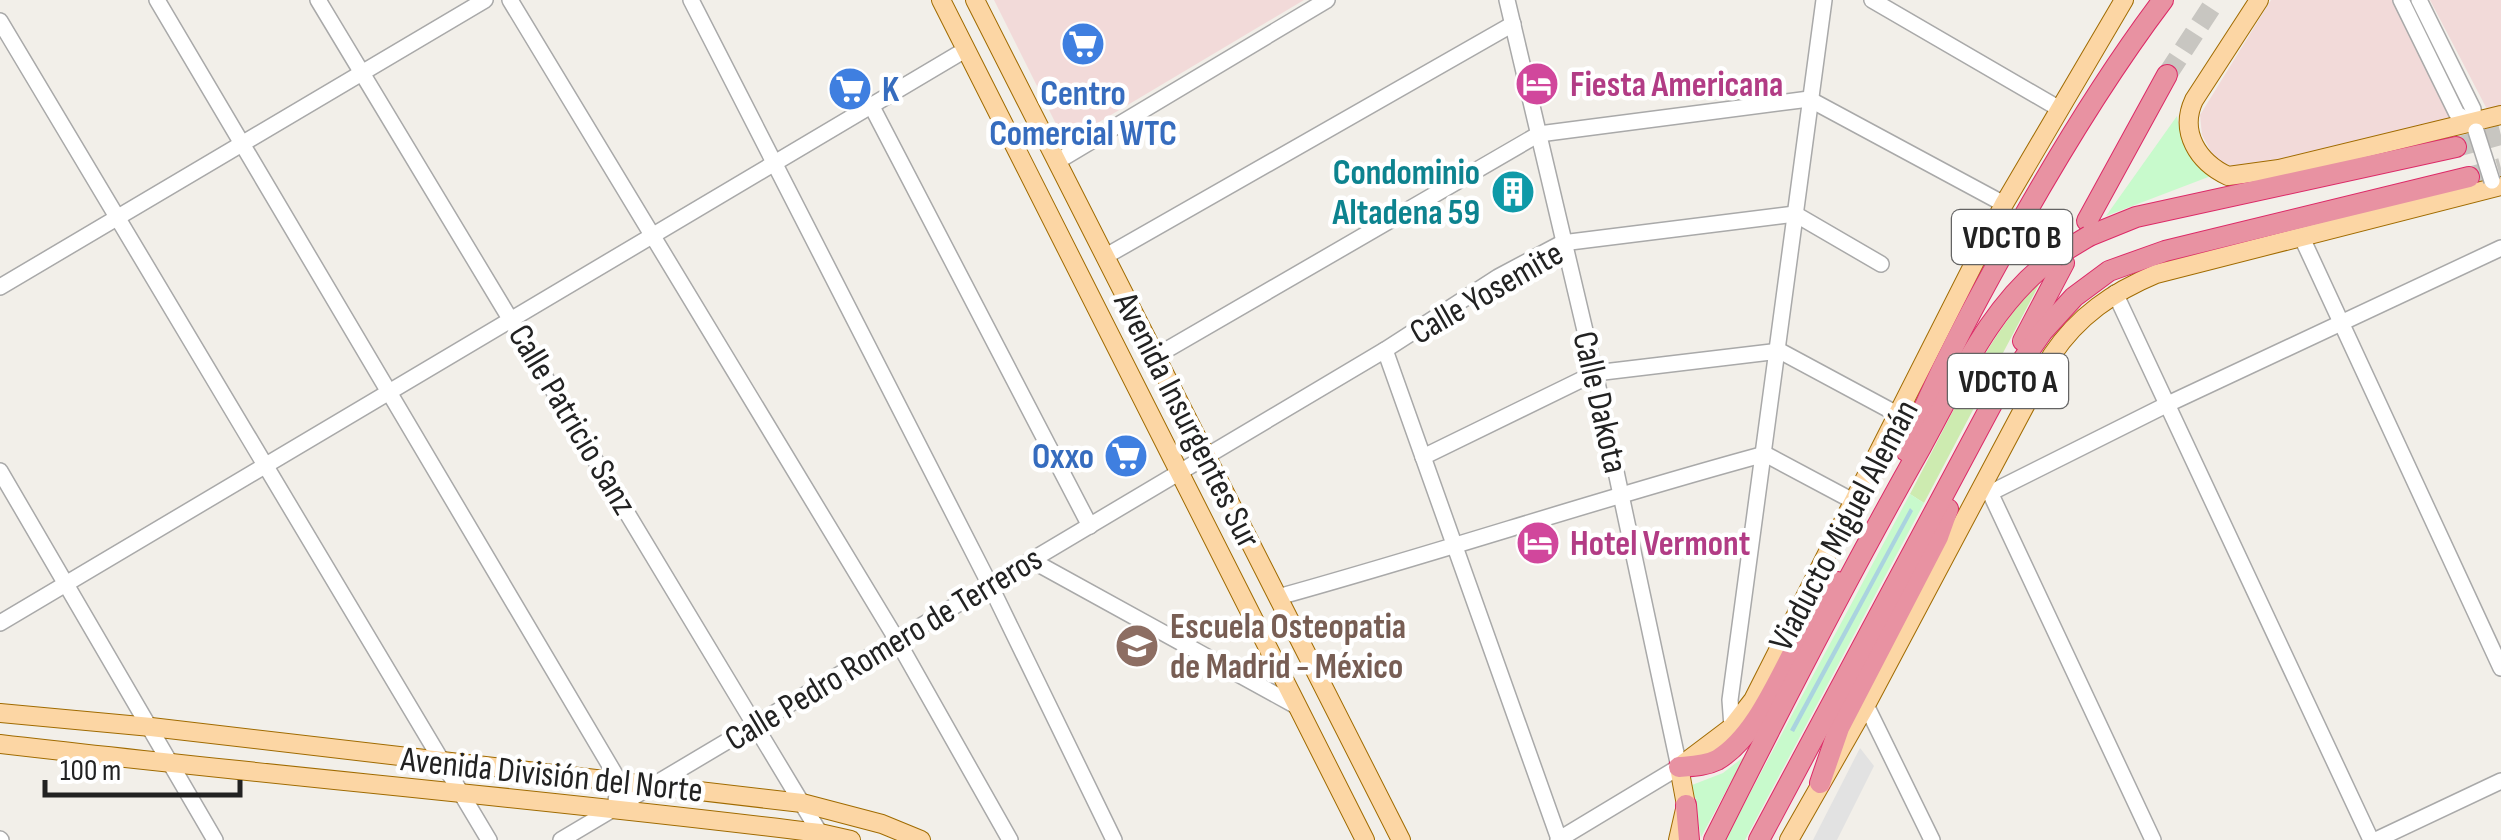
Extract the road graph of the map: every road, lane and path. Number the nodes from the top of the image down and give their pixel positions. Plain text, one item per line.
1 (157, 0) edge
2 (318, 0) edge
3 (485, 0) edge
4 (510, 0) edge
5 (691, 0) edge
6 (940, 0) edge
7 (975, 0) edge
8 (1327, 0) edge
9 (1508, 0) edge
10 (1824, 0) edge
11 (1872, 0) edge
12 (2124, 0) edge
13 (2163, 0) edge
14 (2260, 0) edge
15 (2401, 0) edge
16 (2419, 0) edge
17 (0, 21) edge
18 (1513, 24) junction
19 (966, 50) junction
20 (362, 73) junction
21 (2167, 75) tunnel mouth
22 (1809, 100) junction
23 (872, 105) junction
24 (2058, 108) junction
25 (2501, 115) edge
26 (2475, 127) junction
27 (1539, 134) junction
28 (241, 145) junction
29 (2456, 147) tunnel mouth
30 (1058, 160) junction
31 (775, 163) junction
32 (2273, 171) junction
33 (2469, 177) tunnel mouth
34 (2307, 180) junction
35 (2497, 190) edge
36 (2246, 194) junction
37 (2004, 204) junction
38 (1795, 214) junction
39 (118, 218) junction
40 (2088, 228) junction
41 (654, 234) junction
42 (2302, 238) junction
43 (1562, 243) junction
44 (2501, 248) edge
45 (1106, 256) junction
46 (2060, 260) junction
47 (1881, 264) dead end
48 (0, 287) edge
49 (2115, 293) junction
50 (513, 319) junction
51 (2340, 322) junction
52 (1385, 350) junction
53 (1780, 351) junction
54 (1156, 356) junction
55 (1595, 373) junction
56 (388, 394) junction
57 (1994, 402) junction
58 (2168, 404) junction
59 (1898, 414) junction
60 (1765, 454) junction
61 (1206, 456) junction
62 (1424, 457) junction
63 (264, 466) junction
64 (0, 471) edge
65 (1179, 472) junction
66 (1957, 472) junction
67 (1987, 488) junction
68 (1622, 492) junction
69 (1896, 492) junction
70 (1853, 502) junction
71 (1090, 526) junction
72 (1454, 548) junction
73 (1031, 560) junction
74 (1855, 568) junction
75 (66, 582) junction
76 (990, 585) junction
77 (1278, 597) junction
78 (0, 623) edge
79 (897, 640) junction
80 (2501, 668) edge
81 (1866, 704) junction
82 (1298, 707) junction
83 (0, 713) edge
84 (755, 724) junction
85 (151, 727) junction
86 (1732, 727) junction
87 (0, 744) edge
88 (442, 763) junction
89 (171, 764) junction
90 (1679, 767) junction
91 (618, 781) junction
92 (2501, 782) edge
93 (1820, 783) junction
94 (653, 784) junction
95 (460, 792) junction
96 (802, 803) junction
97 (1686, 805) junction
98 (616, 808) junction
99 (822, 836) edge
100 (215, 840) edge
101 (489, 840) edge
102 (561, 840) edge
103 (851, 840) edge
104 (920, 840) edge
105 (1010, 840) edge
106 (1114, 840) edge
107 (1366, 840) edge
108 (1401, 840) edge
109 (1558, 840) edge
110 (1678, 840) edge
111 (1689, 840) edge
112 (1714, 840) edge
113 (1759, 840) edge
114 (1789, 840) edge
115 (1932, 840) edge
116 (2152, 840) edge
117 (2374, 840) edge

1 - 28 street
2 - 20 street, Calle Patricio Sanz
3 - 20 street
4 - 41 street
5 - 31 street
6 - 19 main road, Avenida Insurgentes Sur
7 - 30 main road, Avenida Insurgentes Sur
8 - 30 street
9 - 18 street, Calle Dakota
10 - 22 street
11 - 24 street
12 - 24 main road, Viaducto Miguel Alemán
13 - 69 highway, VDCTO B
14 - 32 main road
15 - 26 street
16 - 26 street
17 - 39 street
18 - 27 street, Calle Dakota
18 - 45 street
19 - 23 street
19 - 65 main road, Avenida Insurgentes Sur
20 - 28 street
20 - 50 street, Calle Patricio Sanz
21 - 40 highway, VDCTO B
22 - 27 street
22 - 37 street
22 - 38 street
23 - 31 street
23 - 71 street
24 - 37 main road, Viaducto Miguel Alemán
25 - 26 main road
26 - 32 main road
26 - 35 street, bridge
27 - 43 street, Calle Dakota
27 - 54 street
28 - 39 street
28 - 56 street
29 - 34 highway, Viaducto Miguel Alemán / VDCTO A
30 - 45 main road, Avenida Insurgentes Sur
31 - 41 street
31 - 76 street
32 - 34 highway
32 - 36 highway
33 - 57 highway, VDCTO A
34 - 36 highway, Viaducto Miguel Alemán / VDCTO A
35 - 42 main road
36 - 40 highway, Viaducto Miguel Alemán / VDCTO A
37 - 59 main road, Viaducto Miguel Alemán
38 - 43 street, Calle Yosemite
38 - 47 street
38 - 53 street
39 - 48 street
39 - 63 street
40 - 46 highway, Viaducto Miguel Alemán / VDCTO A, bridge
41 - 50 street
41 - 79 street
42 - 49 main road
42 - 51 street
43 - 52 street, Calle Yosemite
43 - 55 street, Calle Dakota
44 - 51 street
45 - 54 main road, Avenida Insurgentes Sur
46 - 57 highway, VDCTO B
46 - 69 highway, Viaducto Miguel Alemán / VDCTO A
49 - 58 street
49 - 67 main road
50 - 56 street
50 - 84 street, Calle Patricio Sanz
51 - 58 street
51 - 80 street
52 - 61 street, Calle Yosemite
52 - 62 street
53 - 55 street
53 - 59 street
53 - 60 street
54 - 61 main road, Avenida Insurgentes Sur
55 - 62 street
55 - 68 street, Calle Dakota
56 - 63 street
56 - 91 street
57 - 66 highway, VDCTO A
58 - 67 street
58 - 117 street
59 - 70 main road, Viaducto Miguel Alemán
60 - 68 street
60 - 70 street
60 - 86 street
61 - 65 street, Calle Pedro Romero de Terreros
61 - 77 main road, Avenida Insurgentes Sur
62 - 72 street
63 - 75 street
63 - 88 street
64 - 75 street
65 - 71 street, Calle Pedro Romero de Terreros
65 - 82 main road, Avenida Insurgentes Sur
66 - 93 highway
66 - 113 highway, VDCTO A
67 - 81 main road
67 - 116 street
68 - 72 street
68 - 90 street, Calle Dakota
69 - 74 highway, Viaducto Miguel Alemán / VDCTO A
70 - 86 main road, Viaducto Miguel Alemán
71 - 73 street, Calle Pedro Romero de Terreros
72 - 77 street
72 - 109 street
73 - 76 street, Calle Pedro Romero de Terreros
73 - 82 street
74 - 90 highway
74 - 112 highway, Viaducto Miguel Alemán / VDCTO A
75 - 78 street
75 - 85 street
76 - 79 street, Calle Pedro Romero de Terreros
76 - 106 street
77 - 108 main road, Avenida Insurgentes Sur
79 - 84 street, Calle Pedro Romero de Terreros
79 - 105 street
81 - 93 main road
81 - 115 street
82 - 107 main road, Avenida Insurgentes Sur
83 - 85 main road, Avenida División del Norte
84 - 94 street, Calle Pedro Romero de Terreros
84 - 96 street, Calle Patricio Sanz
85 - 88 main road, Avenida División del Norte
85 - 89 street
86 - 90 main road, Viaducto Miguel Alemán
87 - 89 main road, Avenida División del Norte
88 - 91 main road, Avenida División del Norte
88 - 95 street
89 - 95 main road, Avenida División del Norte
89 - 100 street
90 - 97 main road, Calle Dakota
90 - 109 street
91 - 94 main road, Avenida División del Norte
91 - 98 street
92 - 117 street
93 - 114 main road
94 - 96 main road, Avenida División del Norte
94 - 98 street, Calle Pedro Romero de Terreros
95 - 98 main road, Avenida División del Norte
95 - 101 street
96 - 99 street, Calle Patricio Sanz
96 - 104 main road, Avenida División del Norte
97 - 110 main road
97 - 111 highway
98 - 99 main road, Avenida División del Norte
98 - 102 street, Calle Pedro Romero de Terreros
99 - 103 main road, Avenida División del Norte

